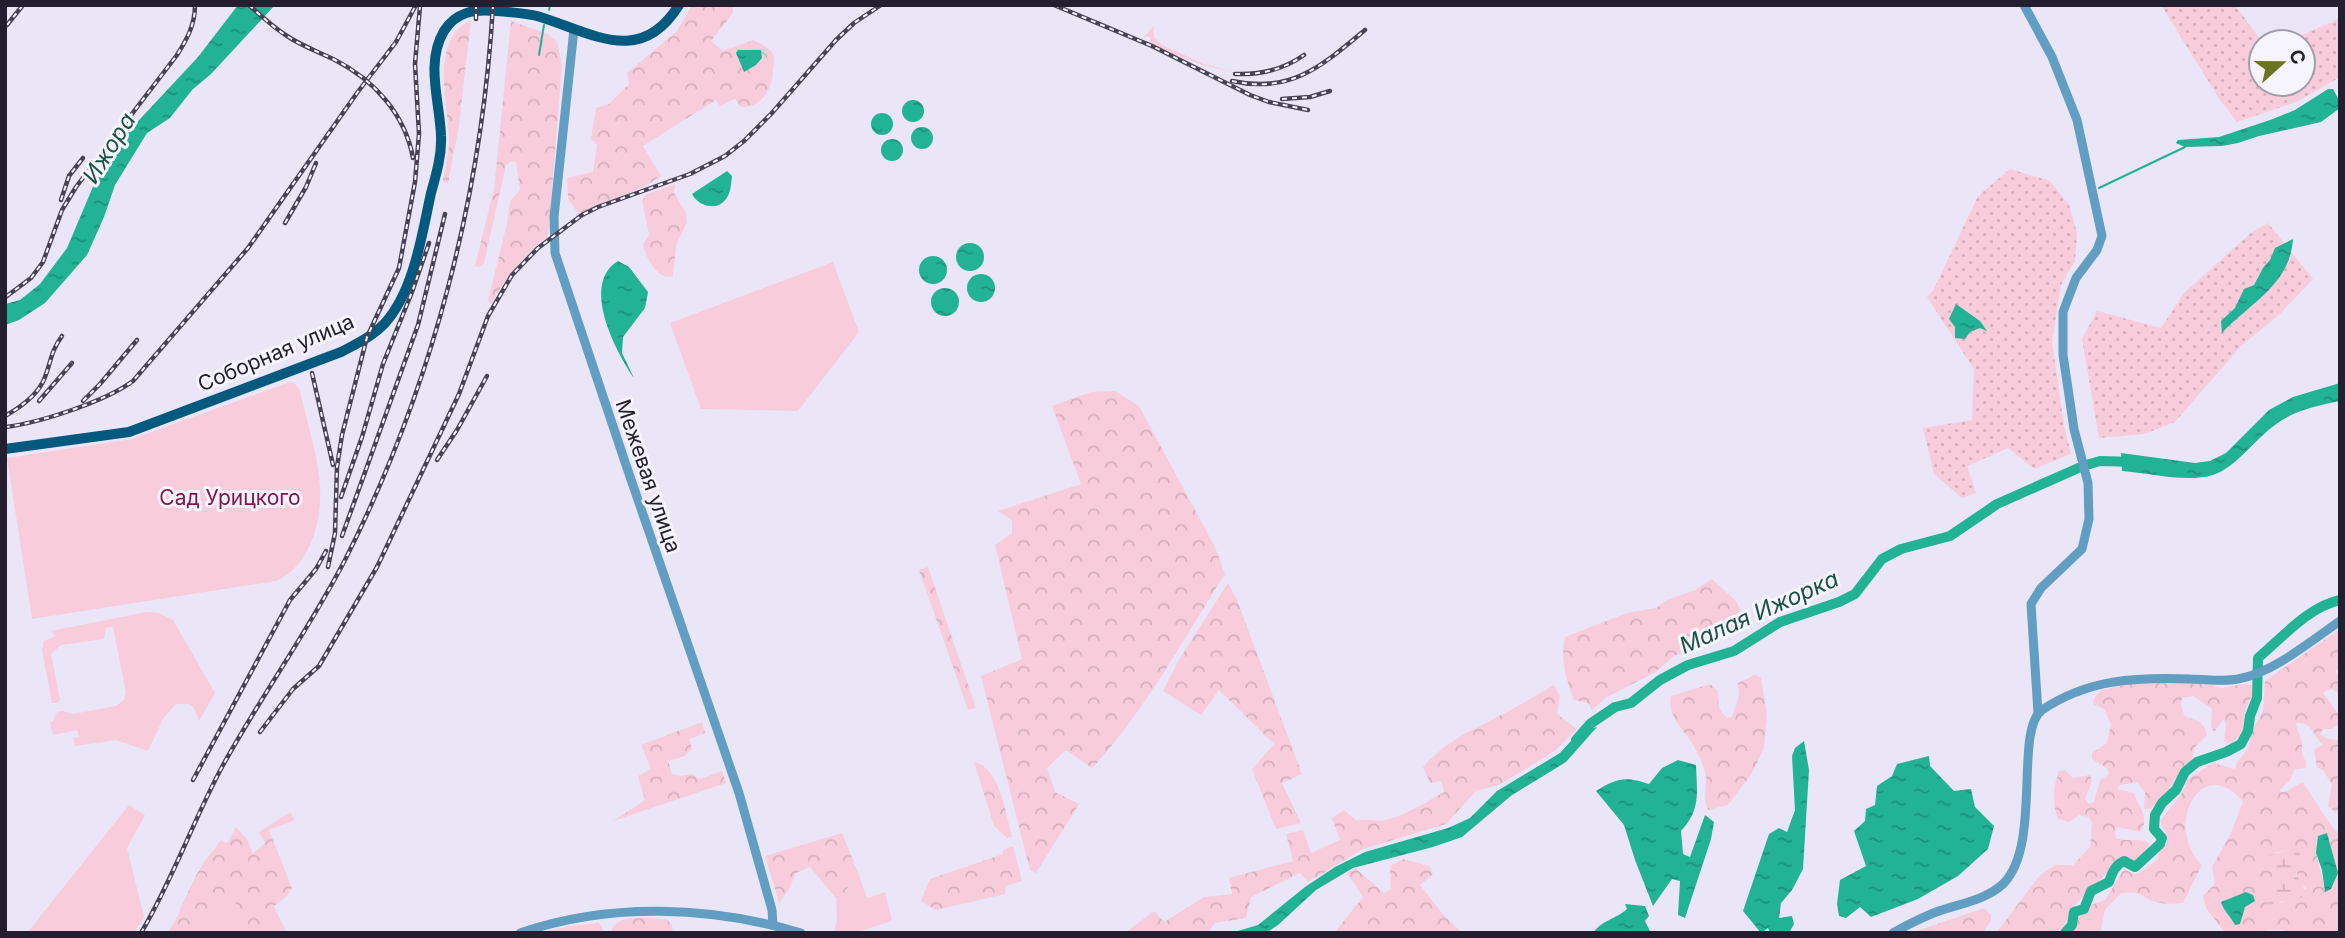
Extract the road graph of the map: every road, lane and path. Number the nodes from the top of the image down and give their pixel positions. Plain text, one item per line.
1 (679, 5) edge
2 (2024, 5) edge
3 (574, 29) junction
4 (5, 449) edge
5 (2340, 621) edge
6 (2038, 713) junction
7 (773, 925) junction
8 (520, 933) edge
9 (801, 933) edge
10 (1893, 933) edge

1 - 3 main road
2 - 6 street
3 - 4 main road, Соборная улица
3 - 7 street, Межевая улица
5 - 6 street
6 - 10 street
7 - 8 street
7 - 9 street

